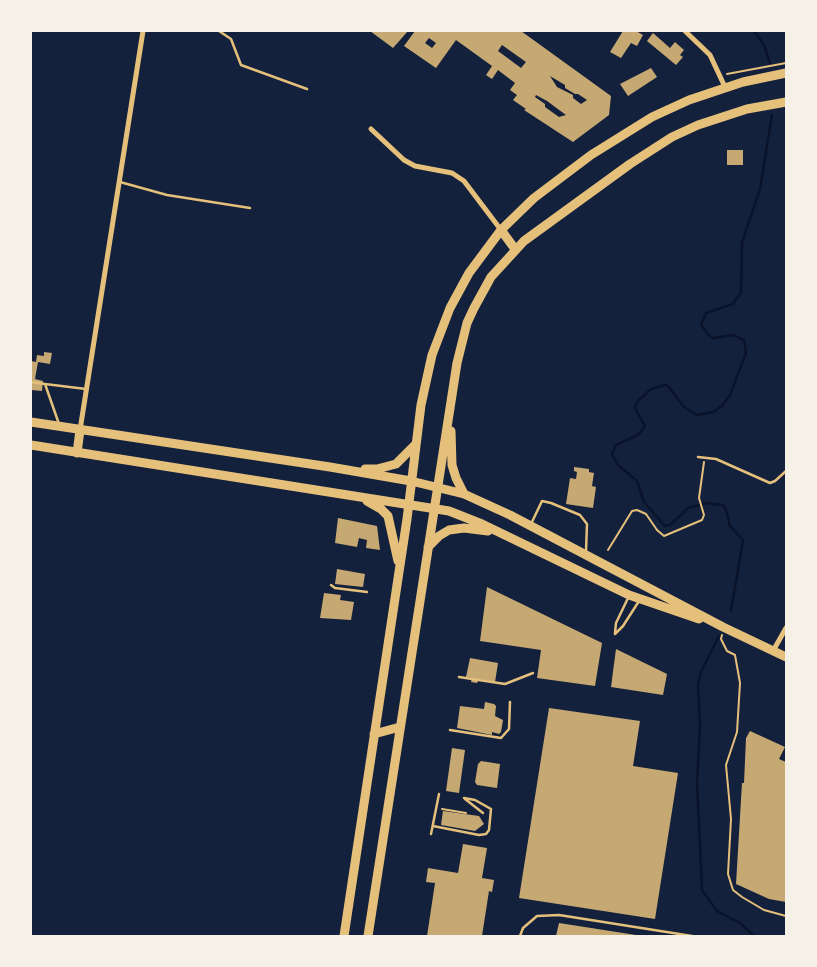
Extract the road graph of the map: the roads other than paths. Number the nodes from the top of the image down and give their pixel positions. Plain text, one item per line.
1 (144, 31) edge
2 (219, 31) edge
3 (685, 31) edge
4 (786, 73) edge
5 (725, 87) junction
6 (307, 89) dead end
7 (786, 102) edge
8 (371, 129) dead end
9 (120, 182) junction
10 (250, 208) dead end
11 (501, 230) junction
12 (515, 249) junction
13 (31, 382) edge
14 (45, 384) junction
15 (87, 389) junction
16 (451, 403) junction
17 (31, 422) edge
18 (60, 427) junction
19 (80, 430) junction
20 (416, 444) junction
21 (31, 445) edge
22 (77, 453) junction
23 (698, 457) dead end
24 (330, 467) junction
25 (786, 472) edge
26 (411, 482) junction
27 (438, 487) junction
28 (464, 494) junction
29 (360, 497) junction
30 (409, 504) junction
31 (435, 509) junction
32 (530, 525) junction
33 (501, 533) junction
34 (427, 548) junction
35 (586, 555) junction
36 (399, 568) junction
37 (644, 584) junction
38 (331, 585) dead end
39 (367, 592) dead end
40 (629, 595) junction
41 (639, 599) junction
42 (724, 627) junction
43 (786, 628) edge
44 (774, 651) junction
45 (786, 657) edge
46 (533, 673) dead end
47 (460, 678) dead end
48 (510, 702) dead end
49 (400, 727) junction
50 (450, 730) dead end
51 (374, 734) junction
52 (398, 738) junction
53 (439, 794) dead end
54 (483, 813) dead end
55 (433, 826) junction
56 (431, 834) dead end
57 (344, 936) edge
58 (368, 936) edge
59 (520, 936) edge
60 (692, 936) edge

1 - 9 street
2 - 6 lane
3 - 5 street
4 - 5 main road
5 - 11 main road
7 - 12 main road
8 - 11 street
9 - 10 lane
9 - 15 street
11 - 12 main road
11 - 20 main road
12 - 16 main road
13 - 14 lane
14 - 15 lane
14 - 18 lane
15 - 19 street
16 - 27 main road
16 - 28 main road
17 - 18 main road
18 - 19 main road
19 - 22 main road
19 - 24 main road
20 - 24 main road
20 - 26 main road
21 - 22 main road
22 - 29 main road
23 - 25 lane
24 - 26 main road
26 - 27 main road
26 - 30 main road
27 - 28 main road
27 - 31 main road
28 - 32 main road
29 - 30 main road
29 - 36 main road
30 - 31 main road
30 - 36 main road
31 - 33 main road
31 - 34 main road
32 - 35 main road
32 - 35 lane
33 - 34 main road
33 - 40 main road
34 - 49 main road
35 - 37 main road
36 - 51 main road
37 - 40 main road
37 - 41 main road
37 - 42 main road
38 - 39 lane
40 - 41 main road
40 - 41 lane
41 - 42 main road
42 - 44 main road
43 - 44 street
44 - 45 main road
46 - 47 lane
48 - 50 lane
49 - 51 main road
49 - 52 main road
51 - 52 main road
51 - 57 main road
52 - 58 main road
53 - 55 lane
54 - 55 lane
55 - 56 lane
59 - 60 lane

